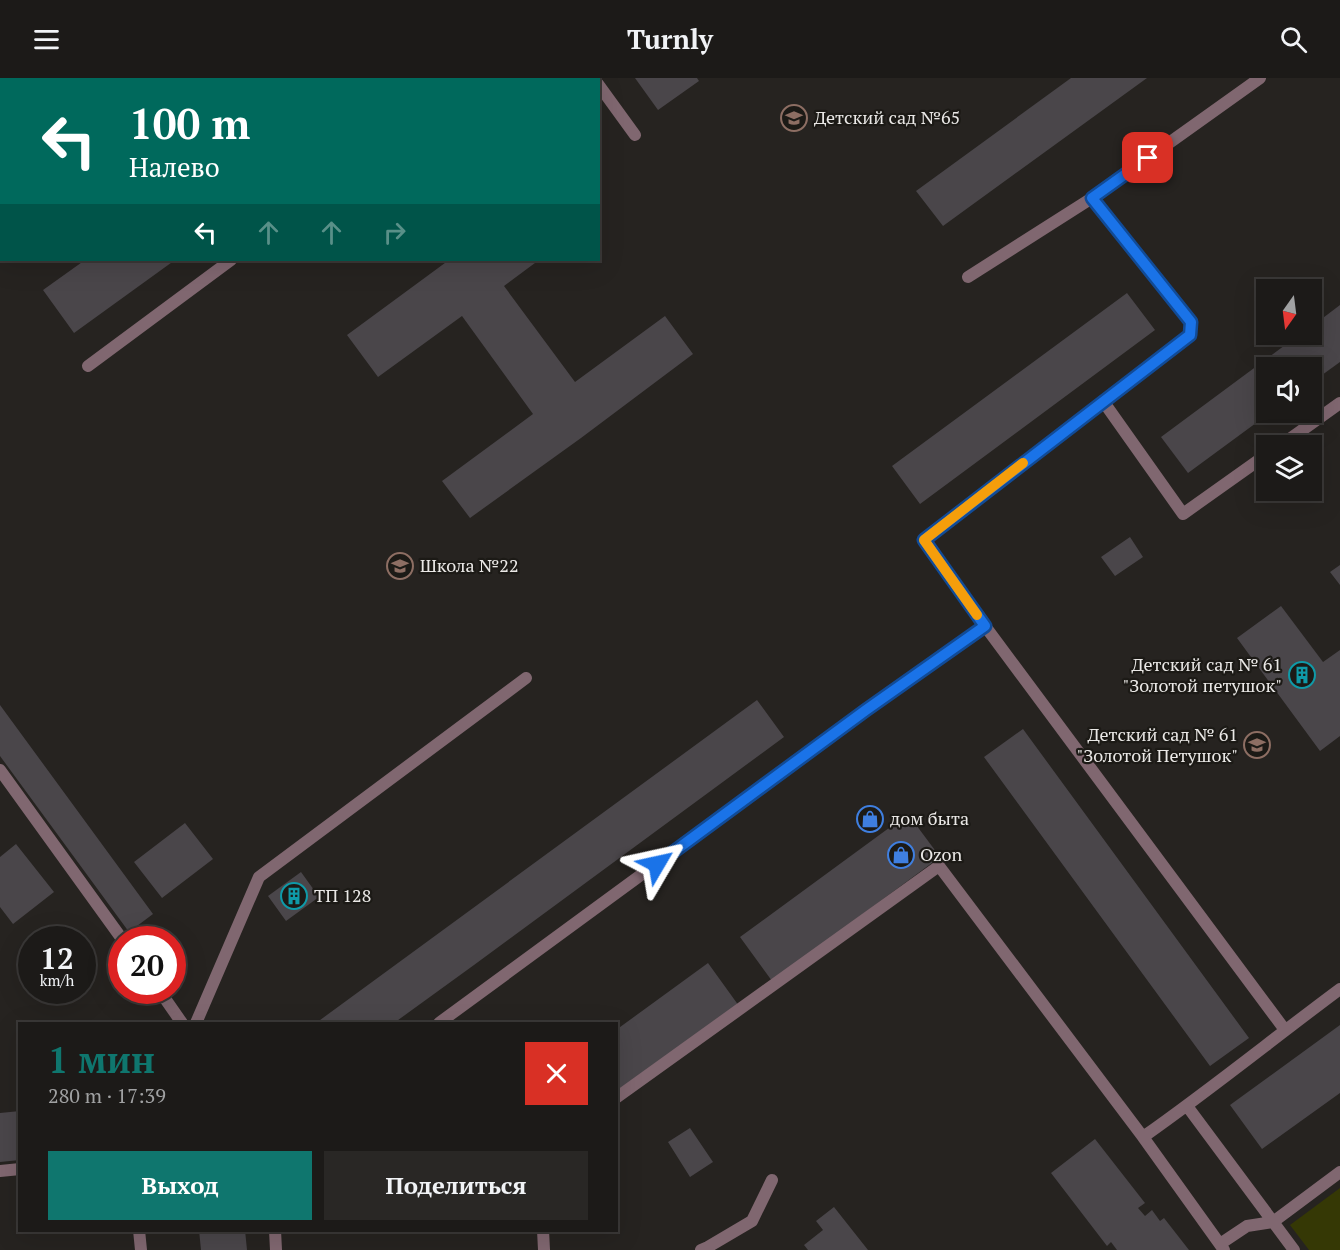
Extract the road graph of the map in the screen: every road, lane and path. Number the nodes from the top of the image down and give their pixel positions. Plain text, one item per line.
1 (1260, 78) edge
2 (600, 87) edge
3 (635, 135) dead end
4 (1092, 198) junction
5 (230, 261) edge
6 (968, 277) dead end
7 (87, 366) dead end
8 (1103, 401) junction
9 (1340, 403) edge
10 (1295, 435) edge
11 (1256, 463) edge
12 (985, 626) junction
13 (526, 678) dead end
14 (0, 770) edge
15 (113, 926) edge
16 (1340, 989) edge
17 (169, 1004) edge
18 (181, 1022) edge
19 (196, 1022) edge
20 (440, 1022) edge
21 (1285, 1030) junction
22 (618, 1097) edge
23 (1187, 1106) junction
24 (1143, 1137) junction
25 (18, 1169) edge
26 (0, 1171) edge
27 (1340, 1172) edge
28 (772, 1180) dead end
29 (1273, 1222) junction
30 (139, 1232) edge
31 (275, 1232) edge
32 (543, 1232) edge
33 (1222, 1247) edge
34 (141, 1250) edge
35 (276, 1250) edge
36 (544, 1250) edge
37 (701, 1250) edge
38 (1294, 1250) edge

1 - 4 lane
2 - 3 lane
4 - 6 lane
4 - 8 lane
5 - 7 lane
8 - 11 lane
8 - 12 lane
9 - 10 lane
12 - 20 lane
12 - 21 lane
13 - 19 lane
14 - 15 lane
16 - 21 lane
17 - 18 lane
21 - 23 lane
22 - 24 lane
23 - 24 lane
23 - 29 lane
24 - 33 lane
25 - 26 lane
27 - 29 lane
28 - 37 lane
29 - 33 lane
29 - 38 lane
30 - 34 lane
31 - 35 lane
32 - 36 lane

